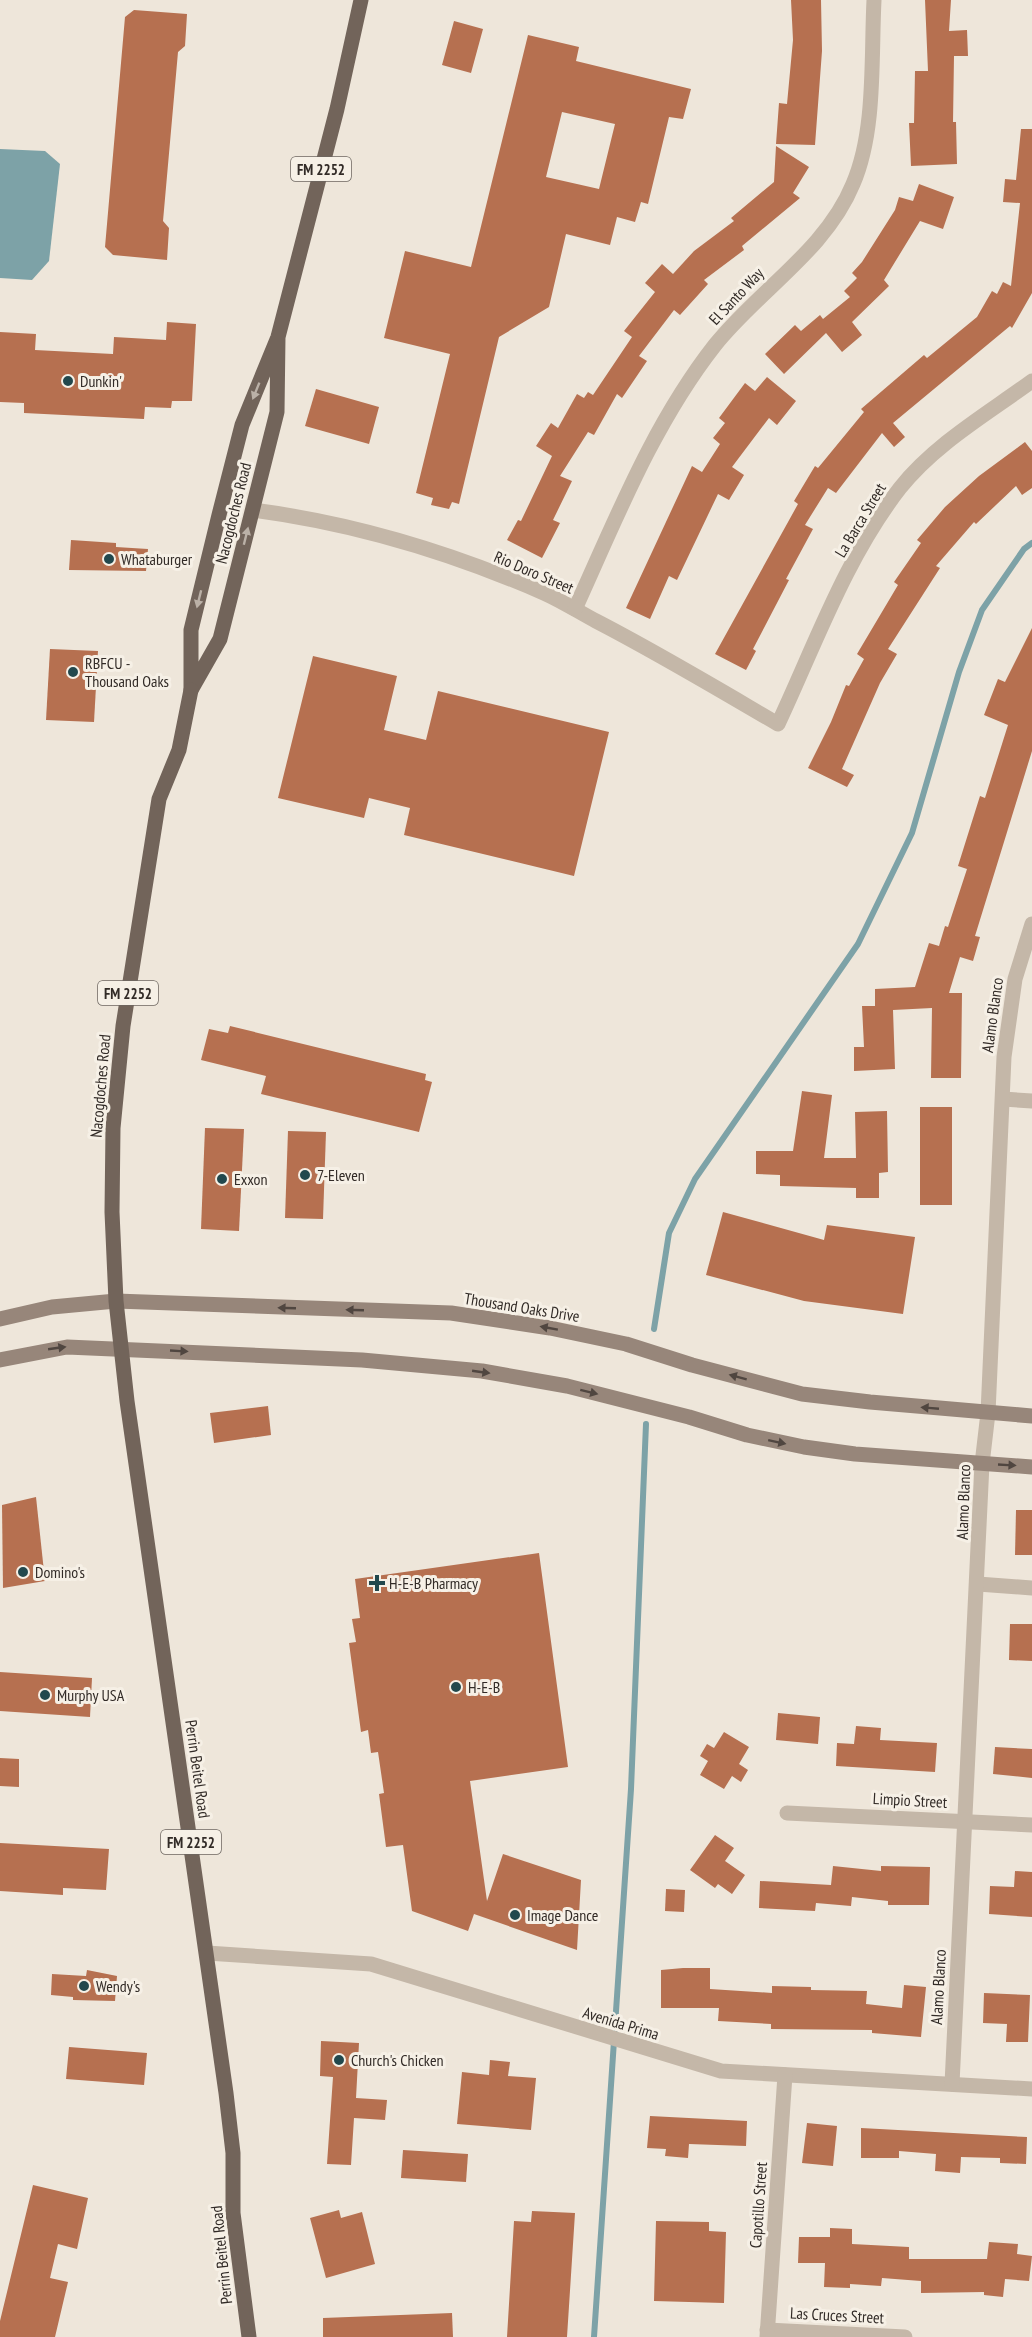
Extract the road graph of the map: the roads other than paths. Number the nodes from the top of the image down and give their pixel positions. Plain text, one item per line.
1 (361, 0) edge
2 (874, 0) edge
3 (278, 337) junction
4 (1032, 381) edge
5 (253, 510) junction
6 (575, 609) junction
7 (191, 690) junction
8 (778, 724) joint
9 (1032, 924) edge
10 (1003, 1099) junction
11 (1032, 1101) edge
12 (116, 1301) junction
13 (0, 1319) edge
14 (120, 1349) junction
15 (0, 1360) edge
16 (988, 1413) junction
17 (1032, 1416) edge
18 (982, 1464) junction
19 (1032, 1467) edge
20 (978, 1584) junction
21 (1032, 1588) edge
22 (787, 1813) dead end
23 (964, 1821) junction
24 (1032, 1825) edge
25 (207, 1953) junction
26 (785, 2074) junction
27 (952, 2084) junction
28 (1032, 2089) edge
29 (767, 2333) edge
30 (249, 2337) edge
31 (905, 2337) edge

1 - 3 main road, Nacogdoches Road / FM 2252
2 - 6 street, El Santo Way
3 - 5 main road, Nacogdoches Road / FM 2252
3 -> 7 main road, Nacogdoches Road / FM 2252
4 - 8 street, La Barca Street
5 - 6 street, Rio Doro Street
7 -> 5 main road, Nacogdoches Road / FM 2252
6 - 8 street, Rio Doro Street
7 - 12 main road, Nacogdoches Road / FM 2252
9 - 10 street, Alamo Blanco
10 - 11 street
10 - 16 street, Alamo Blanco
12 - 13 main road, Thousand Oaks Drive
12 - 14 main road, Nacogdoches Road / FM 2252
16 -> 12 main road, Thousand Oaks Drive
15 -> 14 main road
14 -> 18 main road
14 - 25 main road, Perrin Beitel Road / FM 2252
16 - 17 main road, Thousand Oaks Drive
16 - 18 street, Alamo Blanco
18 -> 19 main road
18 - 20 street, Alamo Blanco
20 - 21 street
20 - 23 street, Alamo Blanco
22 - 23 street, Limpio Street
23 - 24 street, Limpio Street
23 - 27 street, Alamo Blanco
25 - 26 street, Avenida Prima
25 - 30 main road, Perrin Beitel Road / FM 2252
26 - 27 street, Avenida Prima
26 - 29 street, Capotillo Street
27 - 28 street, Avenida Prima
29 - 31 street, Las Cruces Street

